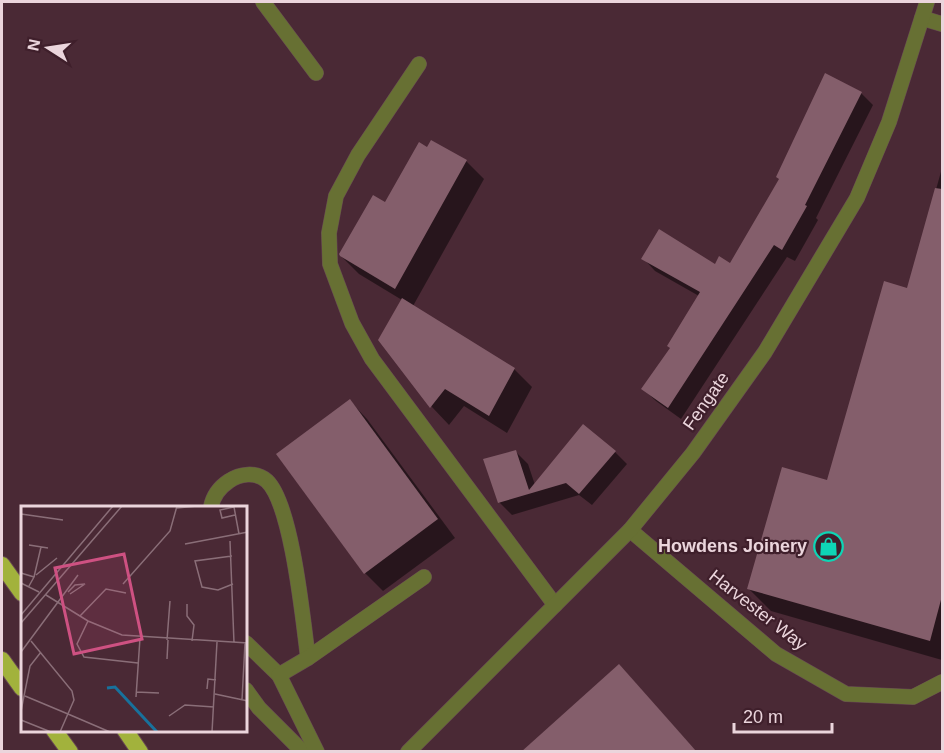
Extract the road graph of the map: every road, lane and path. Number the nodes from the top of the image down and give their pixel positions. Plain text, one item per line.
1 (263, 2) edge
2 (927, 2) edge
3 (922, 18) junction
4 (942, 24) edge
5 (419, 64) dead end
6 (316, 73) dead end
7 (211, 506) edge
8 (630, 530) junction
9 (2, 565) edge
10 (424, 577) dead end
11 (21, 592) edge
12 (555, 604) junction
13 (248, 645) edge
14 (308, 658) junction
15 (2, 660) edge
16 (279, 675) junction
17 (942, 682) edge
18 (21, 687) edge
19 (248, 693) edge
20 (55, 732) edge
21 (126, 732) edge
22 (70, 752) edge
23 (140, 752) edge
24 (303, 752) edge
25 (317, 752) edge
26 (408, 752) edge

1 - 6 street
2 - 3 street, Fengate
3 - 4 street
3 - 8 street, Fengate
5 - 12 street
7 - 14 street
8 - 12 street, Fengate
8 - 17 street, Harvester Way
9 - 11 highway
10 - 14 street
12 - 26 street, Fengate
13 - 16 street
14 - 16 street
15 - 18 highway
16 - 25 street
19 - 24 street
20 - 22 highway
21 - 23 highway

